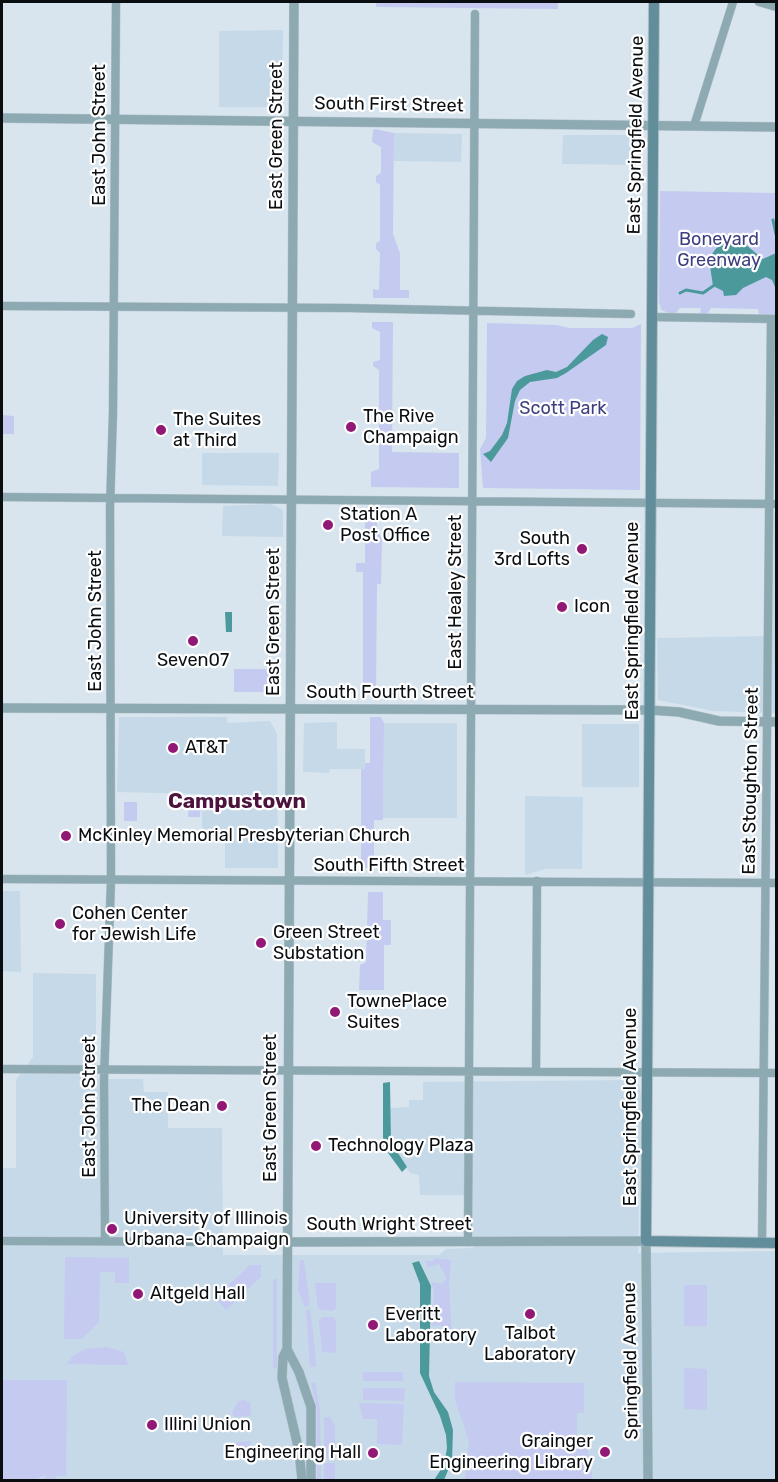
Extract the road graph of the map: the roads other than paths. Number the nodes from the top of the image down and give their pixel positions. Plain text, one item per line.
1 (116, 2) edge
2 (294, 2) edge
3 (654, 2) edge
4 (733, 2) edge
5 (759, 2) edge
6 (777, 7) edge
7 (475, 14) dead end
8 (115, 117) junction
9 (2, 118) edge
10 (294, 120) junction
11 (474, 122) junction
12 (652, 125) junction
13 (693, 126) junction
14 (777, 127) edge
15 (2, 306) edge
16 (114, 306) junction
17 (292, 309) junction
18 (473, 311) junction
19 (631, 314) dead end
20 (651, 317) junction
21 (774, 319) edge
22 (110, 496) junction
23 (2, 497) edge
24 (291, 498) junction
25 (472, 500) junction
26 (650, 504) junction
27 (773, 504) edge
28 (111, 707) junction
29 (2, 708) edge
30 (290, 709) junction
31 (470, 709) junction
32 (649, 710) junction
33 (772, 722) edge
34 (2, 879) edge
35 (469, 880) junction
36 (111, 881) junction
37 (290, 881) junction
38 (537, 881) junction
39 (649, 882) junction
40 (777, 883) edge
41 (765, 884) junction
42 (2, 1069) edge
43 (104, 1069) junction
44 (287, 1069) junction
45 (468, 1070) junction
46 (536, 1071) junction
47 (648, 1071) junction
48 (763, 1073) junction
49 (777, 1073) edge
50 (2, 1241) edge
51 (105, 1241) junction
52 (646, 1241) junction
53 (287, 1242) junction
54 (468, 1242) junction
55 (762, 1243) junction
56 (777, 1243) edge
57 (287, 1349) junction
58 (302, 1480) edge
59 (311, 1480) edge
60 (648, 1480) edge

1 - 8 street, East John Street
2 - 10 street, East Green Street
3 - 12 main road, East Springfield Avenue
4 - 13 street
5 - 6 street
7 - 11 street, East Healey Street
8 - 9 street, South First Street
8 - 10 street, South First Street
8 - 16 street, East John Street
10 - 11 street, South First Street
10 - 17 street, East Green Street
11 - 12 street, South First Street
11 - 18 street, East Healey Street
12 - 13 street, South First Street
12 - 20 main road, East Springfield Avenue
13 - 14 street, South First Street
15 - 16 street
16 - 17 street
16 - 22 street, East John Street
17 - 18 street
17 - 24 street, East Green Street
18 - 19 street
18 - 25 street, East Healey Street
20 - 21 street
20 - 26 main road, East Springfield Avenue
21 - 27 street, East Stoughton Street
22 - 23 street
22 - 24 street
22 - 28 street, East John Street
24 - 25 street
24 - 30 street, East Green Street
25 - 26 street
25 - 31 street, East Healey Street
26 - 27 street
26 - 32 main road, East Springfield Avenue
27 - 33 street, East Stoughton Street
28 - 29 street, South Fourth Street
28 - 30 street, South Fourth Street
28 - 36 street, East John Street
30 - 31 street, South Fourth Street
30 - 37 street, East Green Street
31 - 32 street, South Fourth Street
31 - 35 street, East Healey Street
32 - 33 street, South Fourth Street
32 - 39 main road, East Springfield Avenue
33 - 41 street, East Stoughton Street
34 - 36 street, South Fifth Street
35 - 37 street, South Fifth Street
35 - 38 street, South Fifth Street
35 - 45 street, East Healey Street
36 - 37 street, South Fifth Street
36 - 43 street, East John Street
37 - 44 street, East Green Street
38 - 39 street, South Fifth Street
38 - 46 street
39 - 41 street, South Fifth Street
39 - 47 main road, East Springfield Avenue
40 - 41 street, South Fifth Street
41 - 48 street, East Stoughton Street
42 - 43 street
43 - 44 street
43 - 51 street, East John Street
44 - 45 street
44 - 53 street, East Green Street
45 - 46 street
45 - 54 street, East Healey Street
46 - 47 street
47 - 48 street
47 - 52 main road, East Springfield Avenue
48 - 49 street
48 - 55 street, East Stoughton Street
50 - 51 street, South Wright Street
51 - 53 street, South Wright Street
52 - 54 street, South Wright Street
52 - 55 main road, South Wright Street
52 - 60 street, Springfield Avenue
53 - 54 street, South Wright Street
53 - 57 street, East Green Street
55 - 56 main road, South Wright Street
57 - 58 street, East Green Street
57 - 59 street

